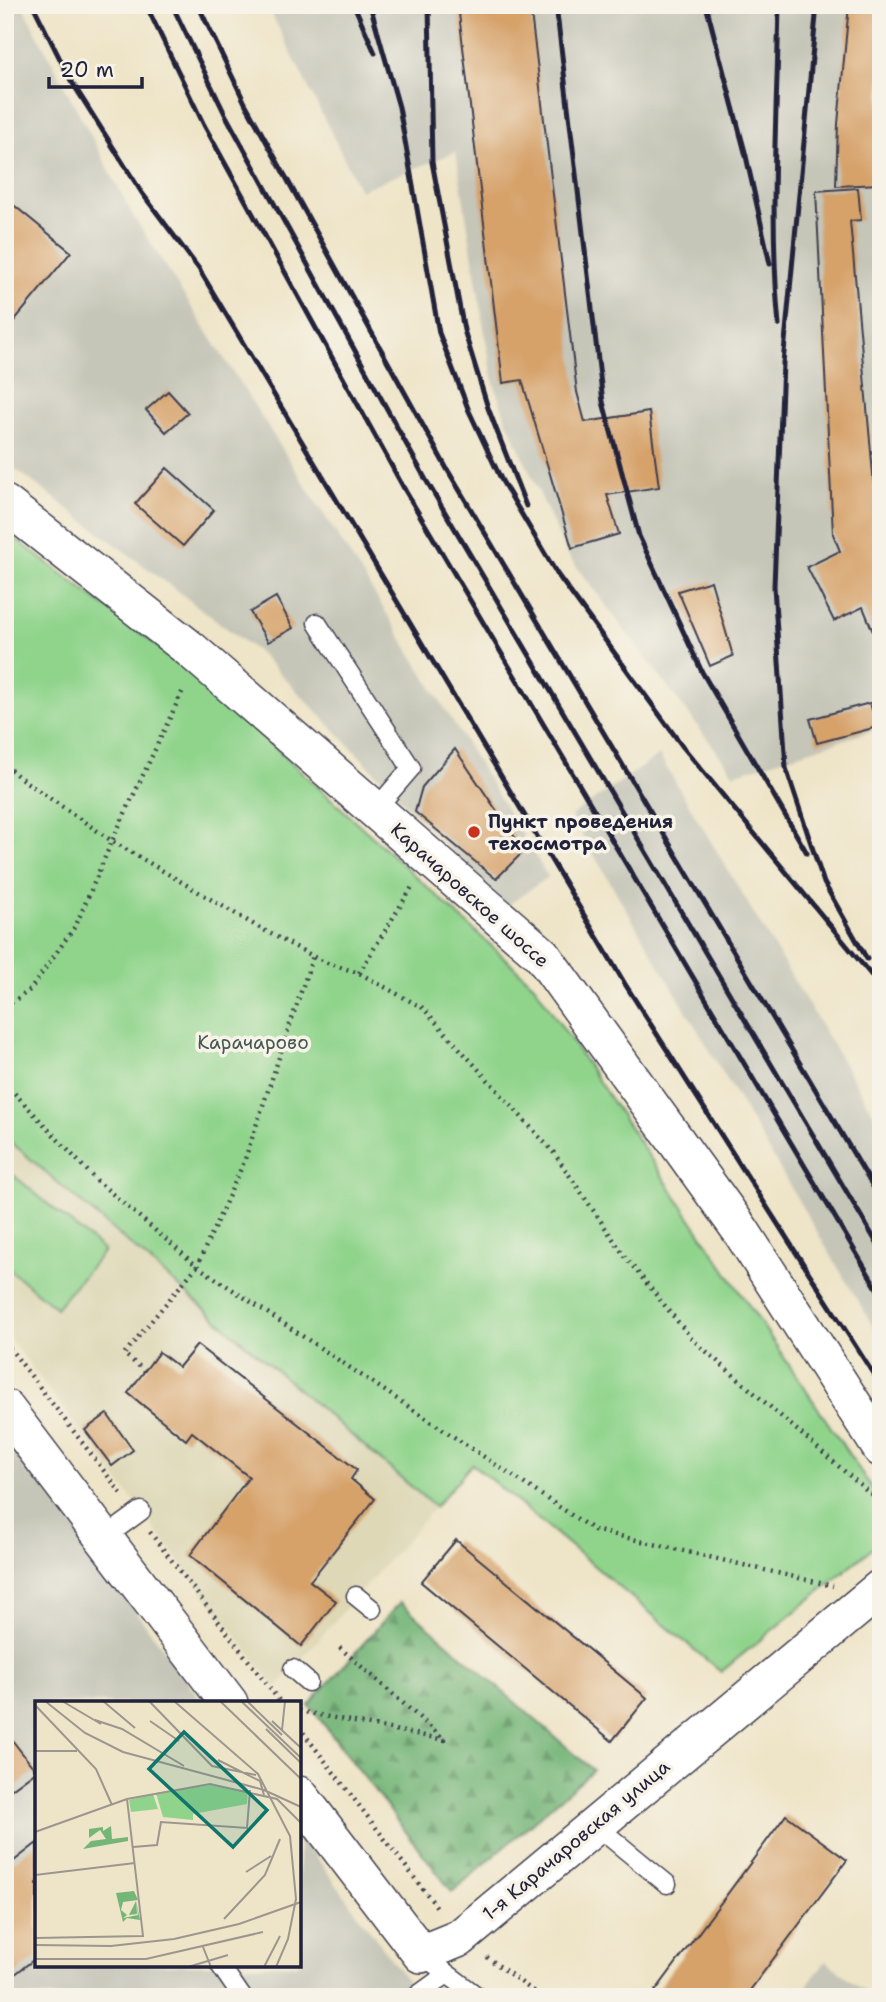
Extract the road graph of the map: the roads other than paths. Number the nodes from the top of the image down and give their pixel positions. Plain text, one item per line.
1 (5, 504) edge
2 (317, 623) dead end
3 (375, 810) junction
4 (5, 1408) edge
5 (881, 1448) edge
6 (141, 1511) dead end
7 (104, 1538) junction
8 (356, 1597) dead end
9 (872, 1597) edge
10 (372, 1609) dead end
11 (293, 1668) dead end
12 (308, 1682) dead end
13 (227, 1701) edge
14 (301, 1798) edge
15 (594, 1824) junction
16 (667, 1884) dead end
17 (434, 1964) junction
18 (221, 1967) edge
19 (418, 1995) dead end
20 (242, 1997) edge
21 (478, 1997) edge

1 - 3 street, Карачаровское шоссе
2 - 3 lane
3 - 5 street, Карачаровское шоссе
4 - 7 street
6 - 7 lane
7 - 13 street
8 - 10 lane
9 - 15 street, 1-я Карачаровская улица
11 - 12 lane
14 - 17 street
15 - 16 lane
15 - 17 street, 1-я Карачаровская улица
17 - 19 lane
17 - 21 lane
18 - 20 lane

